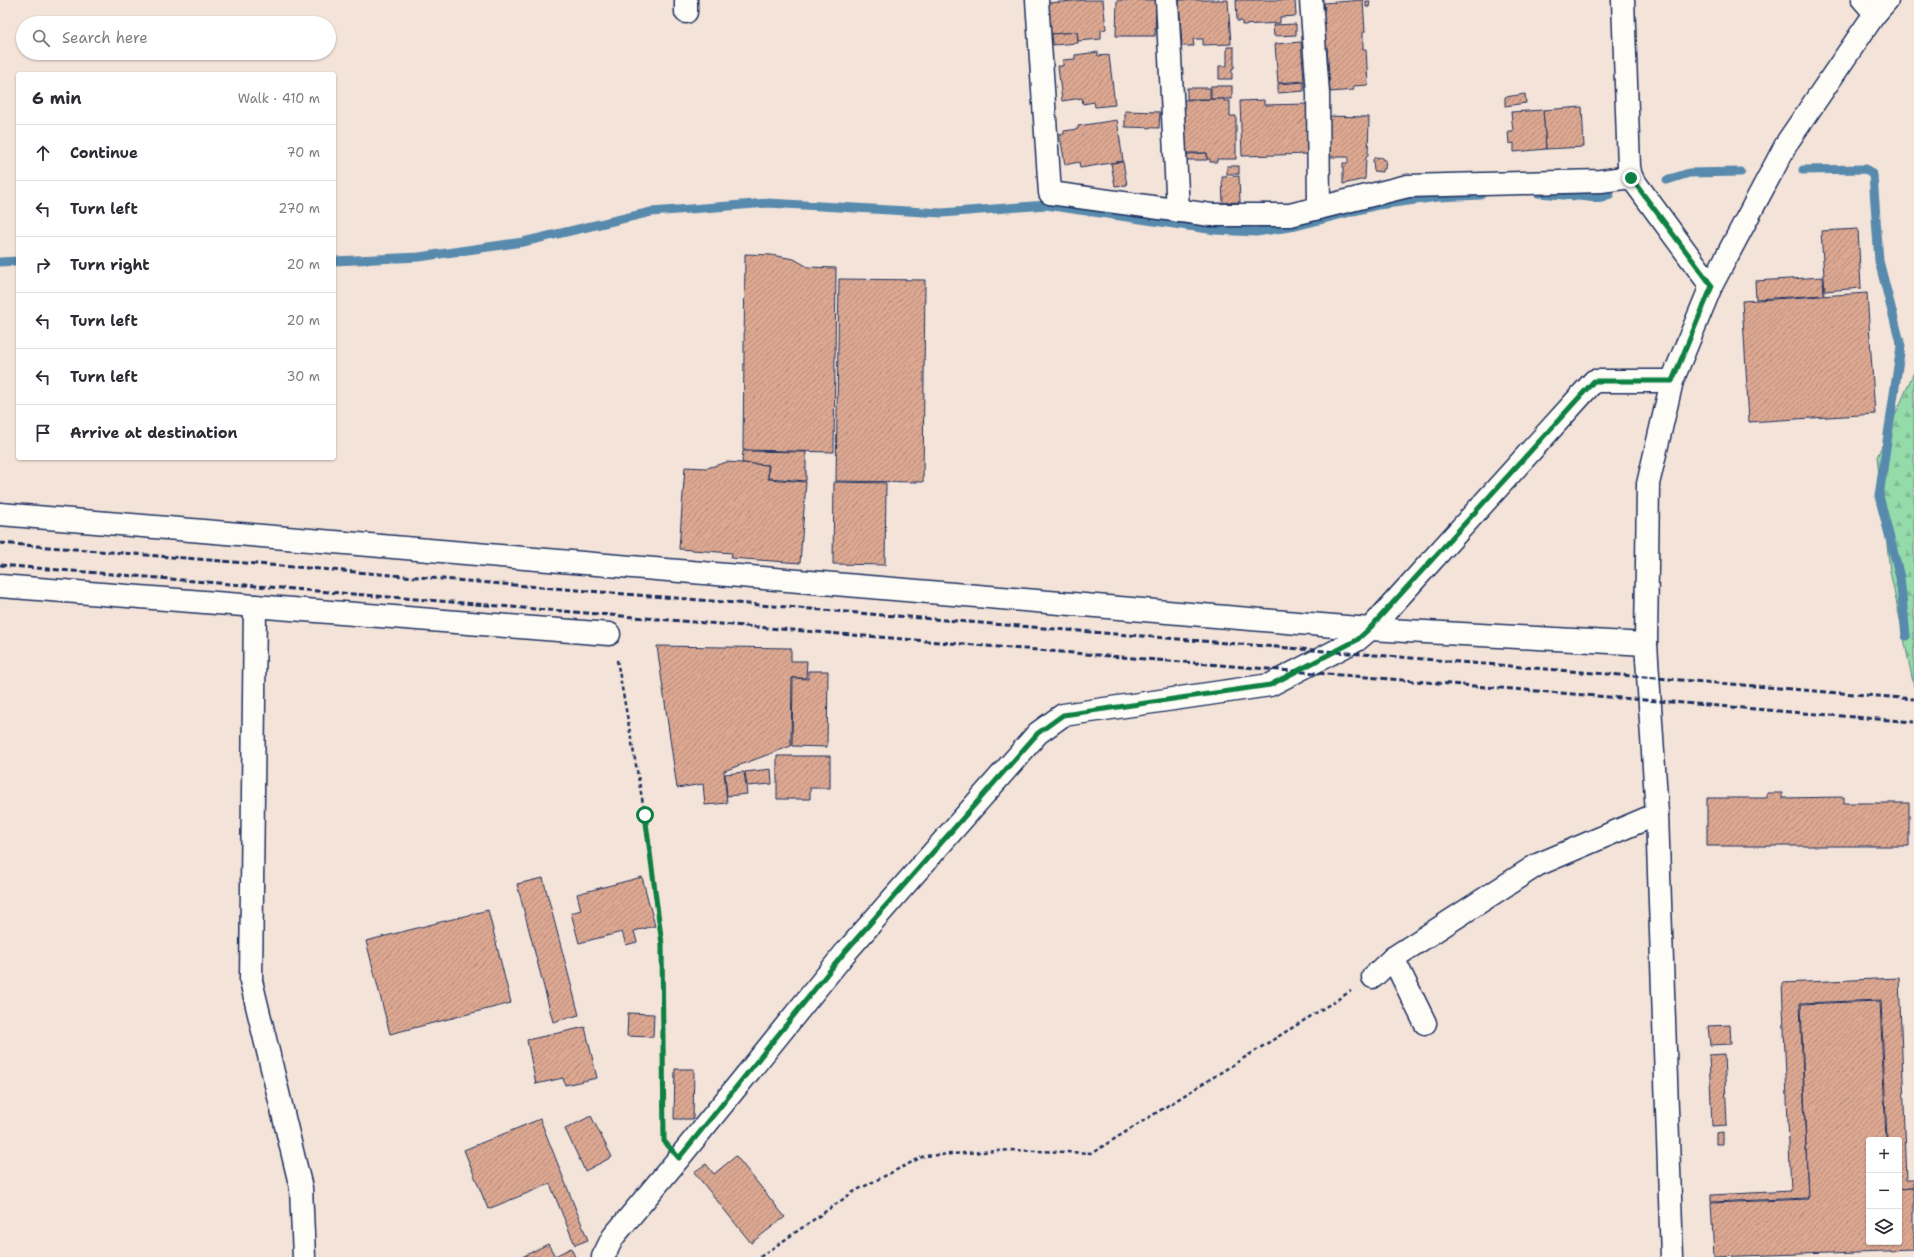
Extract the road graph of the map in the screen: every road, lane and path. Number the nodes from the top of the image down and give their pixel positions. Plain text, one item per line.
1 (1037, 0) edge
2 (1167, 0) edge
3 (1311, 0) edge
4 (1623, 0) edge
5 (1874, 5) edge
6 (1631, 178) junction
7 (1319, 208) junction
8 (1178, 211) junction
9 (1712, 286) junction
10 (1672, 381) junction
11 (0, 514) edge
12 (0, 586) edge
13 (255, 606) junction
14 (1370, 628) junction
15 (608, 634) joint
16 (1646, 644) junction
17 (1657, 814) junction
18 (1393, 958) junction
19 (1373, 977) joint
20 (1425, 1023) dead end
21 (679, 1158) junction
22 (304, 1257) edge
23 (603, 1257) edge
24 (760, 1257) edge
25 (1672, 1257) edge

1 - 8 street
2 - 8 street
3 - 7 street
4 - 6 street
5 - 9 street
6 - 7 street
6 - 9 street
7 - 8 street
9 - 10 street
10 - 14 street
10 - 16 street
11 - 14 street
12 - 13 street
13 - 15 street
13 - 22 street
14 - 16 street
14 - 21 street
15 - 21 path
16 - 17 street
17 - 18 street
17 - 25 street
18 - 19 street
18 - 20 street
19 - 24 path
21 - 23 street

